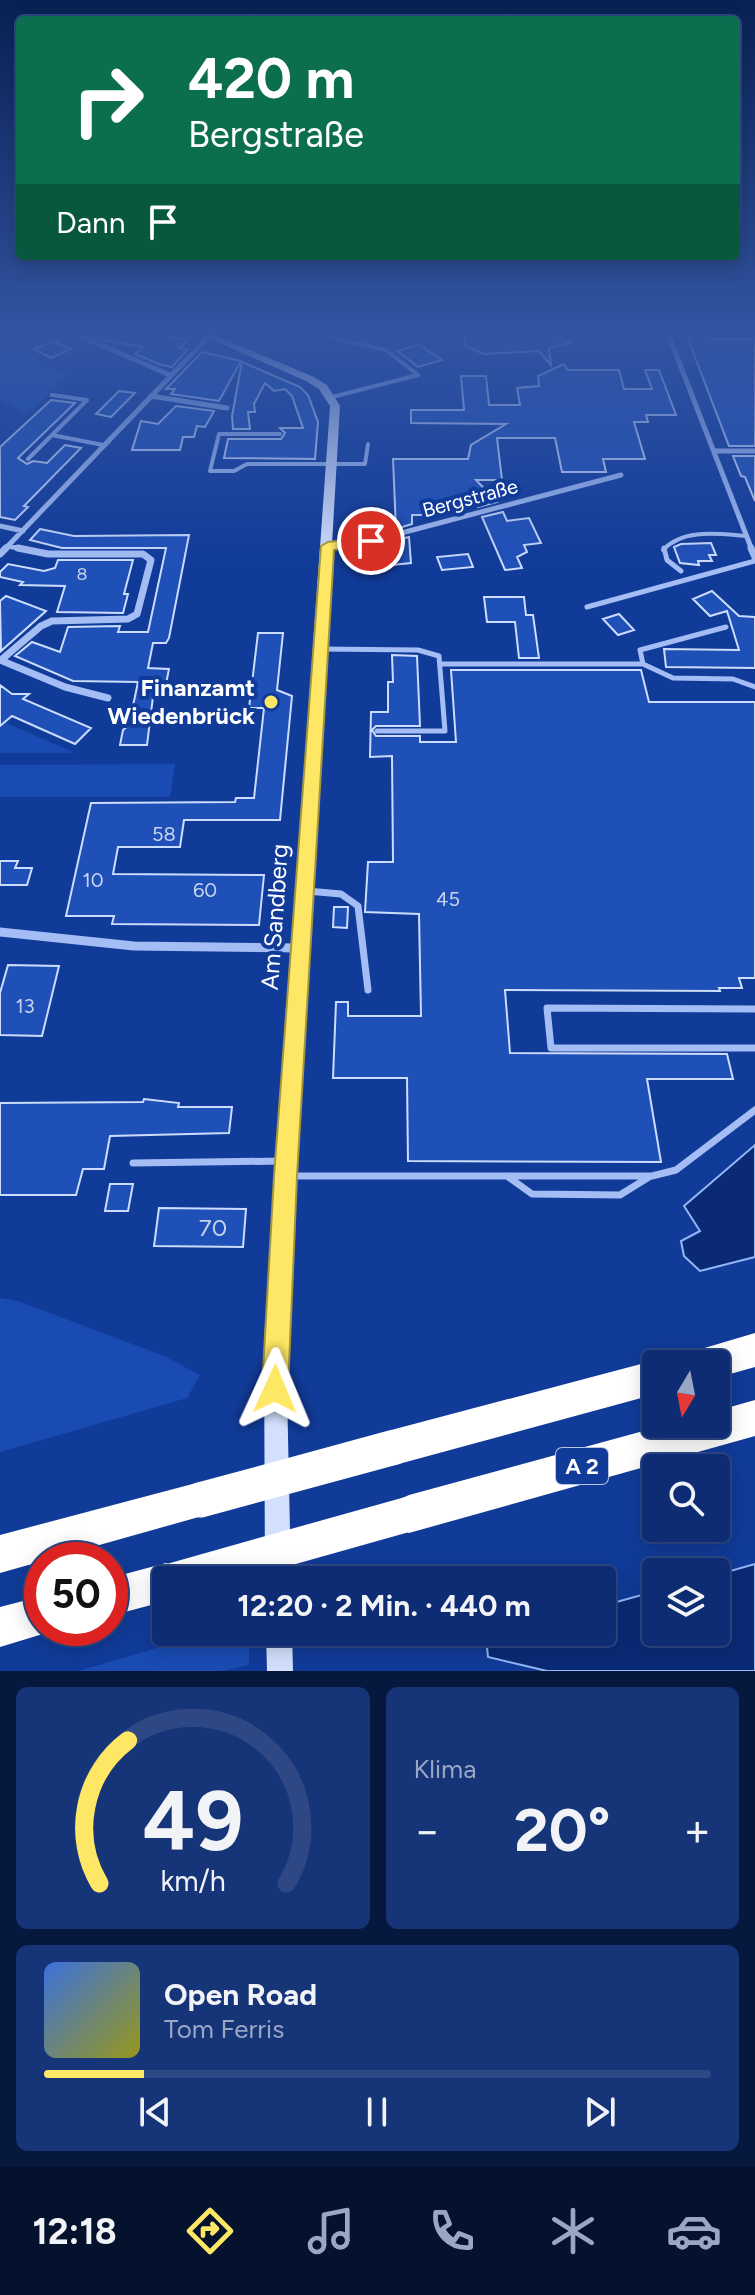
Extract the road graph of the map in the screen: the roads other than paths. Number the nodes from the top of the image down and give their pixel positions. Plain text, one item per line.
1 (78, 409) edge
2 (138, 409) edge
3 (335, 409) edge
4 (699, 409) edge
5 (280, 434) dead end
6 (51, 435) junction
7 (368, 444) dead end
8 (103, 445) junction
9 (716, 451) junction
10 (755, 451) edge
11 (28, 459) dead end
12 (333, 464) junction
13 (365, 464) junction
14 (364, 471) dead end
15 (621, 475) dead end
16 (0, 526) edge
17 (23, 531) junction
18 (747, 536) junction
19 (8, 546) junction
20 (328, 546) junction
21 (0, 554) edge
22 (755, 559) edge
23 (681, 571) dead end
24 (587, 607) dead end
25 (726, 627) dead end
26 (321, 649) junction
27 (1, 660) edge
28 (440, 664) junction
29 (643, 664) junction
30 (755, 687) edge
31 (108, 698) dead end
32 (377, 731) dead end
33 (305, 891) junction
34 (0, 932) edge
35 (301, 948) junction
36 (368, 990) dead end
37 (755, 1009) edge
38 (755, 1048) edge
39 (755, 1110) edge
40 (133, 1163) dead end
41 (286, 1168) junction
42 (507, 1176) junction
43 (652, 1176) junction
44 (755, 1350) edge
45 (730, 1357) edge
46 (642, 1381) edge
47 (755, 1418) edge
48 (0, 1554) edge
49 (223, 1566) edge
50 (278, 1566) edge
51 (152, 1586) edge
52 (128, 1592) edge
53 (24, 1621) edge
54 (0, 1627) edge
55 (279, 1646) edge
56 (280, 1671) edge

1 - 6 lane
2 - 8 street
3 - 12 main road, Am Sandberg
4 - 9 street
5 - 12 lane
6 - 8 lane
6 - 11 lane
7 - 13 lane
8 - 17 street
9 - 10 street
9 - 18 street
12 - 13 lane
12 - 20 main road, Am Sandberg
13 - 14 lane
15 - 20 street, Bergstraße
16 - 17 street
17 - 19 street
18 - 22 street
18 - 23 lane
19 - 21 street
19 - 27 street
20 - 26 main road, Am Sandberg
22 - 24 lane
25 - 29 lane
26 - 28 lane
26 - 33 main road, Am Sandberg
27 - 31 street
28 - 29 lane
28 - 32 lane
29 - 30 lane
33 - 35 main road, Am Sandberg
33 - 36 lane
34 - 35 street
35 - 41 main road, Am Sandberg
37 - 38 lane
39 - 43 lane
40 - 41 lane
41 - 42 lane
41 - 50 main road, Am Sandberg
42 - 43 lane
42 - 43 lane
44 - 45 highway
46 - 48 highway, bridge
47 - 49 highway, A 2, bridge
51 - 52 highway, A 2
53 - 54 highway
55 - 56 main road

